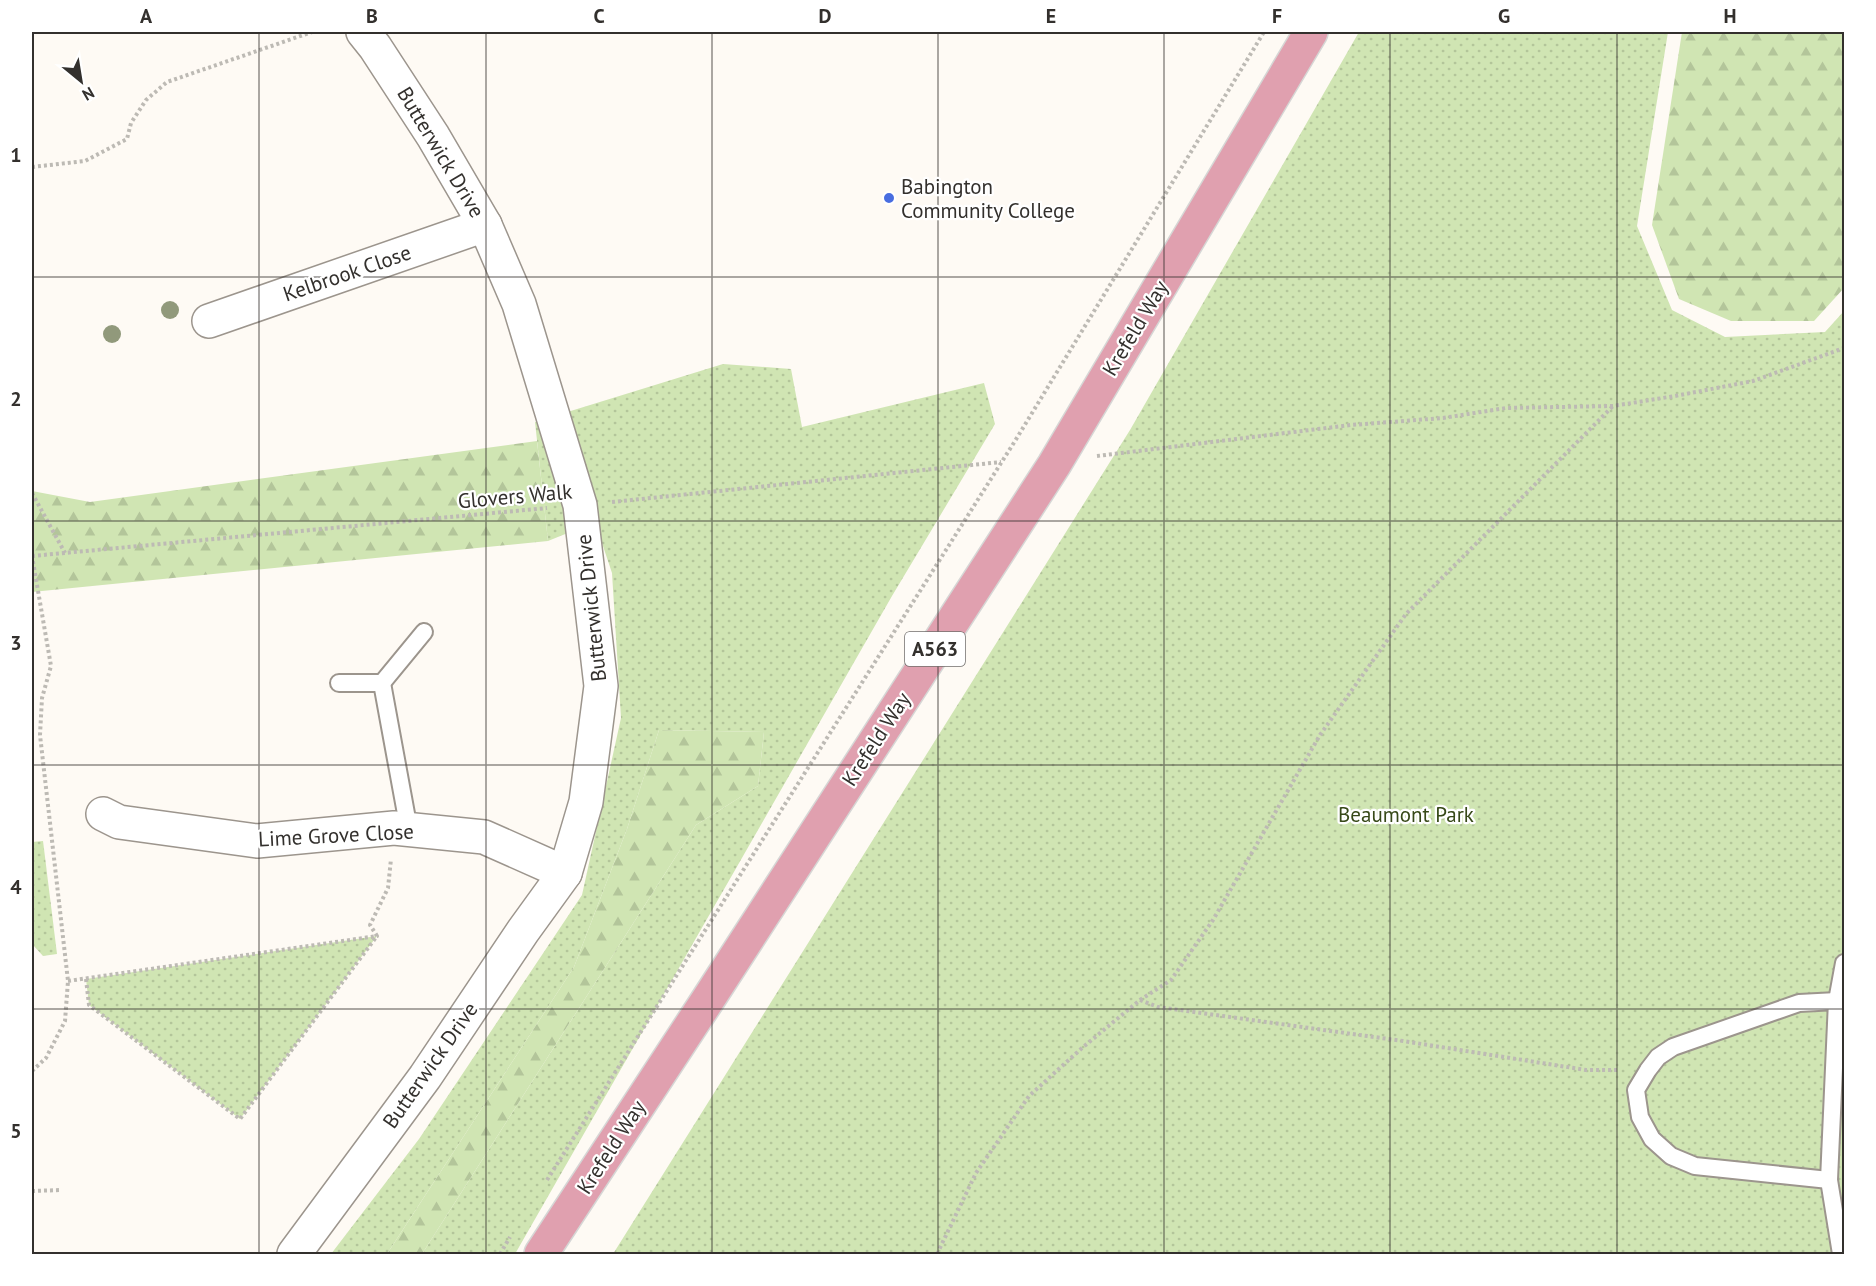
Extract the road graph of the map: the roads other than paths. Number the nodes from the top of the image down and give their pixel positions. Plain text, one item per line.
1 (363, 32) edge
2 (1311, 32) edge
3 (485, 225) junction
4 (209, 321) dead end
5 (424, 632) dead end
6 (339, 683) dead end
7 (382, 683) junction
8 (103, 814) dead end
9 (401, 829) junction
10 (565, 873) junction
11 (1845, 963) edge
12 (1837, 1001) junction
13 (1829, 1180) junction
14 (294, 1254) edge
15 (541, 1254) edge
16 (1841, 1254) edge

1 - 3 street, Butterwick Drive
2 - 15 highway, Krefeld Way / A563
3 - 4 street, Kelbrook Close
3 - 10 street, Butterwick Drive
5 - 7 lane
6 - 7 lane
7 - 9 lane
8 - 9 street, Lime Grove Close
9 - 10 street, Lime Grove Close
10 - 14 street, Butterwick Drive
11 - 12 lane
12 - 13 lane
12 - 13 lane
13 - 16 lane

